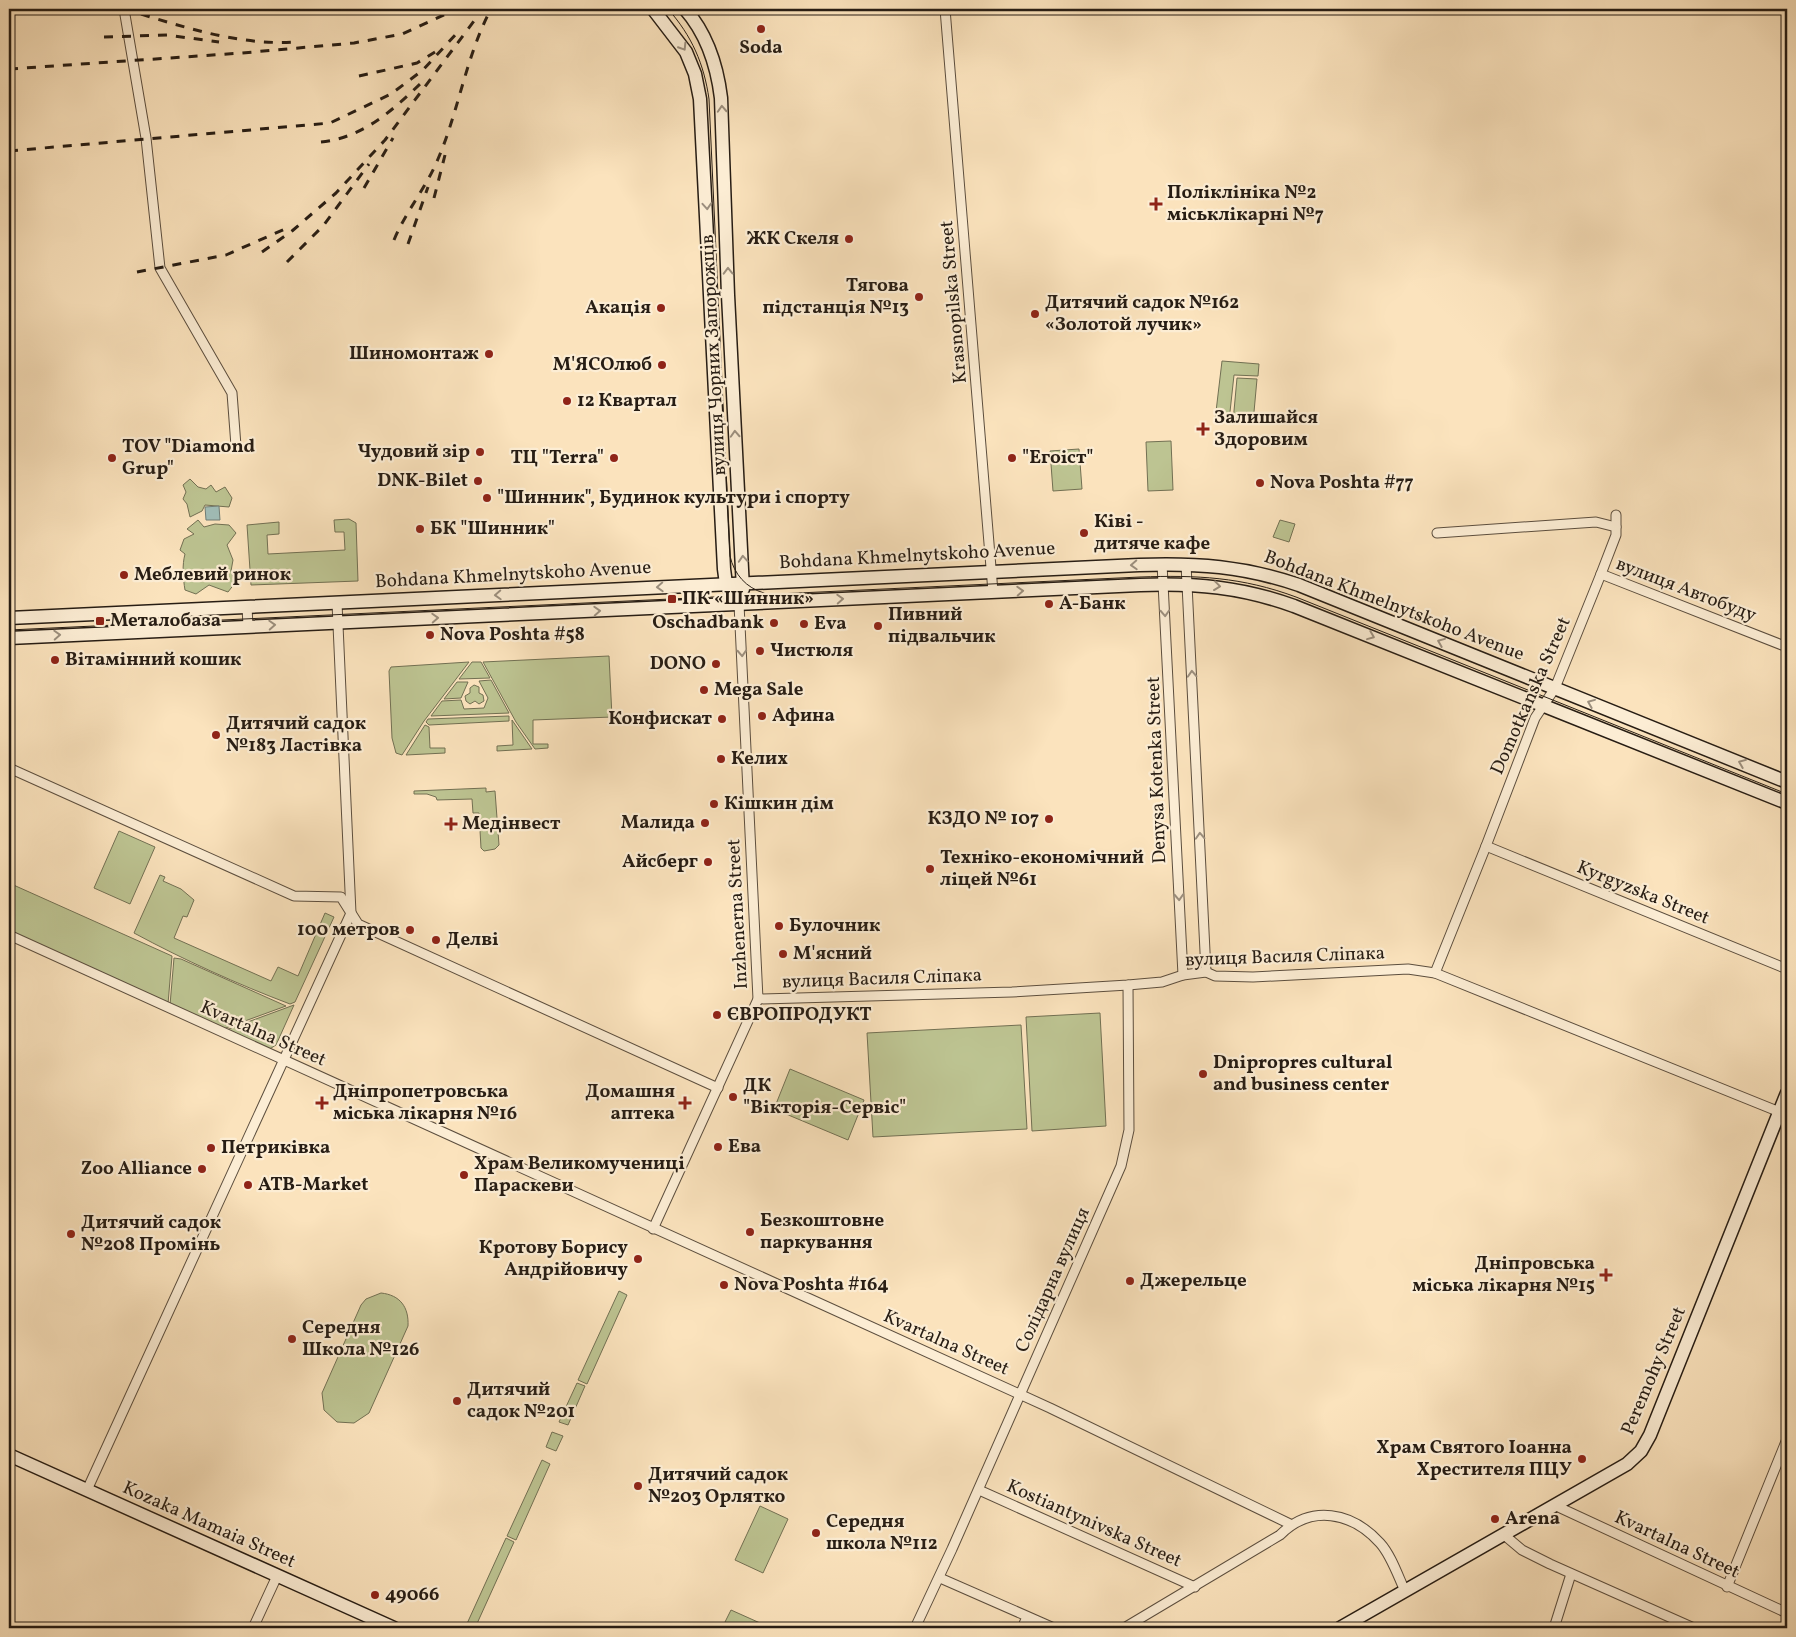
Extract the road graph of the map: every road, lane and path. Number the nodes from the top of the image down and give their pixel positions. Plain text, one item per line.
1 (124, 9) edge
2 (653, 9) edge
3 (685, 9) edge
4 (945, 9) edge
5 (236, 446) dead end
6 (737, 456) junction
7 (718, 457) junction
8 (1616, 515) dead end
9 (1616, 527) junction
10 (1438, 533) dead end
11 (1162, 564) junction
12 (1186, 564) junction
13 (992, 572) junction
14 (1600, 574) junction
15 (745, 583) junction
16 (726, 584) junction
17 (1164, 584) junction
18 (1187, 584) junction
19 (569, 592) junction
20 (993, 592) junction
21 (337, 603) junction
22 (739, 604) junction
23 (247, 607) junction
24 (570, 612) junction
25 (9, 618) edge
26 (338, 622) junction
27 (248, 626) junction
28 (10, 638) edge
29 (1787, 647) edge
30 (1555, 688) junction
31 (1543, 705) junction
32 (9, 768) edge
33 (1787, 782) edge
34 (1787, 803) edge
35 (1486, 846) junction
36 (351, 913) junction
37 (9, 936) edge
38 (1787, 969) edge
39 (1206, 972) junction
40 (1435, 973) junction
41 (1183, 975) junction
42 (1128, 985) junction
43 (758, 999) junction
44 (282, 1060) junction
45 (718, 1088) junction
46 (1787, 1093) edge
47 (1784, 1113) edge
48 (653, 1229) junction
49 (1020, 1395) junction
50 (1787, 1439) edge
51 (9, 1455) edge
52 (87, 1490) junction
53 (979, 1490) junction
54 (1554, 1505) junction
55 (1290, 1524) junction
56 (1503, 1534) junction
57 (1571, 1574) junction
58 (277, 1576) junction
59 (940, 1578) junction
60 (1196, 1587) junction
61 (1726, 1587) junction
62 (1405, 1591) junction
63 (1786, 1610) edge
64 (1027, 1617) junction
65 (1687, 1627) edge
66 (253, 1628) edge
67 (394, 1628) edge
68 (915, 1628) edge
69 (1022, 1628) edge
70 (1054, 1628) edge
71 (1124, 1628) edge
72 (1340, 1628) edge
73 (1554, 1628) edge

1 - 5 street
2 -> 7 main road, вулиця Чорних Запорожців
6 -> 3 main road, вулиця Чорних Запорожців
4 - 13 street, Krasnopilska Street
6 - 7 main road
15 -> 6 main road, вулиця Чорних Запорожців
7 - 16 main road, вулиця Чорних Запорожців
8 - 9 street, Domotkanska Street
9 - 10 street
9 - 14 street, Domotkanska Street
11 - 12 main road, Bohdana Khmelnytskoho Avenue
11 -> 13 main road, Bohdana Khmelnytskoho Avenue
11 - 17 street, Denysa Kotenka Street
12 - 18 street, Denysa Kotenka Street
30 -> 12 main road, Bohdana Khmelnytskoho Avenue
13 - 15 main road, Bohdana Khmelnytskoho Avenue
13 - 20 street, Krasnopilska Street
14 - 29 street, вулиця Автобуду
14 - 30 street, Domotkanska Street
15 - 16 main road, Bohdana Khmelnytskoho Avenue
15 - 22 main road, вулиця Чорних Запорожців
16 -> 19 main road, Bohdana Khmelnytskoho Avenue
16 - 22 main road, вулиця Чорних Запорожців
17 - 18 main road, Bohdana Khmelnytskoho Avenue
20 -> 17 main road, Bohdana Khmelnytskoho Avenue
17 -> 41 street, Denysa Kotenka Street
18 -> 31 main road, Bohdana Khmelnytskoho Avenue
39 -> 18 street, Denysa Kotenka Street
19 -> 21 main road, Bohdana Khmelnytskoho Avenue
19 - 24 main road
22 -> 20 main road, Bohdana Khmelnytskoho Avenue
21 - 23 main road, Bohdana Khmelnytskoho Avenue
21 - 26 street
24 -> 22 main road, Bohdana Khmelnytskoho Avenue
22 -> 43 street, Inzhenerna Street
23 - 25 main road, Bohdana Khmelnytskoho Avenue
23 - 27 street
26 -> 24 main road, Bohdana Khmelnytskoho Avenue
25 - 28 street
27 -> 26 main road, Bohdana Khmelnytskoho Avenue
26 - 36 street
28 -> 27 main road, Bohdana Khmelnytskoho Avenue
30 - 31 street, Domotkanska Street
33 -> 30 main road, Bohdana Khmelnytskoho Avenue
31 - 34 main road, Bohdana Khmelnytskoho Avenue
31 - 35 street, Domotkanska Street
32 - 36 street
35 - 38 street, Kyrgyzska Street
35 - 40 street, Domotkanska Street
36 - 44 street
36 - 45 street
37 - 44 street, Kvartalna Street
39 - 40 street, вулиця Василя Сліпака
39 - 41 street, вулиця Василя Сліпака
40 - 47 street, вулиця Василя Сліпака
41 - 42 street, вулиця Василя Сліпака
42 - 43 street, вулиця Василя Сліпака
42 - 49 street, Солідарна вулиця
43 - 45 street, Inzhenerna Street
44 - 48 street, Kvartalna Street
44 - 52 street
45 - 48 street, Inzhenerna Street
46 - 47 main road, Peremohy Street
47 - 54 main road, Peremohy Street
48 - 49 street, Kvartalna Street
49 - 53 street, Солідарна вулиця
49 - 55 street, Kvartalna Street
50 - 61 street
51 - 52 main road, Kozaka Mamaia Street
52 - 58 main road, Kozaka Mamaia Street
53 - 59 street, Солідарна вулиця
53 - 60 street, Kostiantynivska Street
54 - 56 main road, Peremohy Street
54 - 61 street, Kvartalna Street
55 - 60 street
55 - 62 street
56 - 57 street
56 - 62 main road, Peremohy Street
57 - 65 street
57 - 73 street
58 - 66 street
58 - 67 main road, Kozaka Mamaia Street
59 - 64 street
59 - 68 street, Солідарна вулиця
60 - 71 street
61 - 63 street, Kvartalna Street
62 - 72 main road, Peremohy Street
64 - 69 street
64 - 70 street

